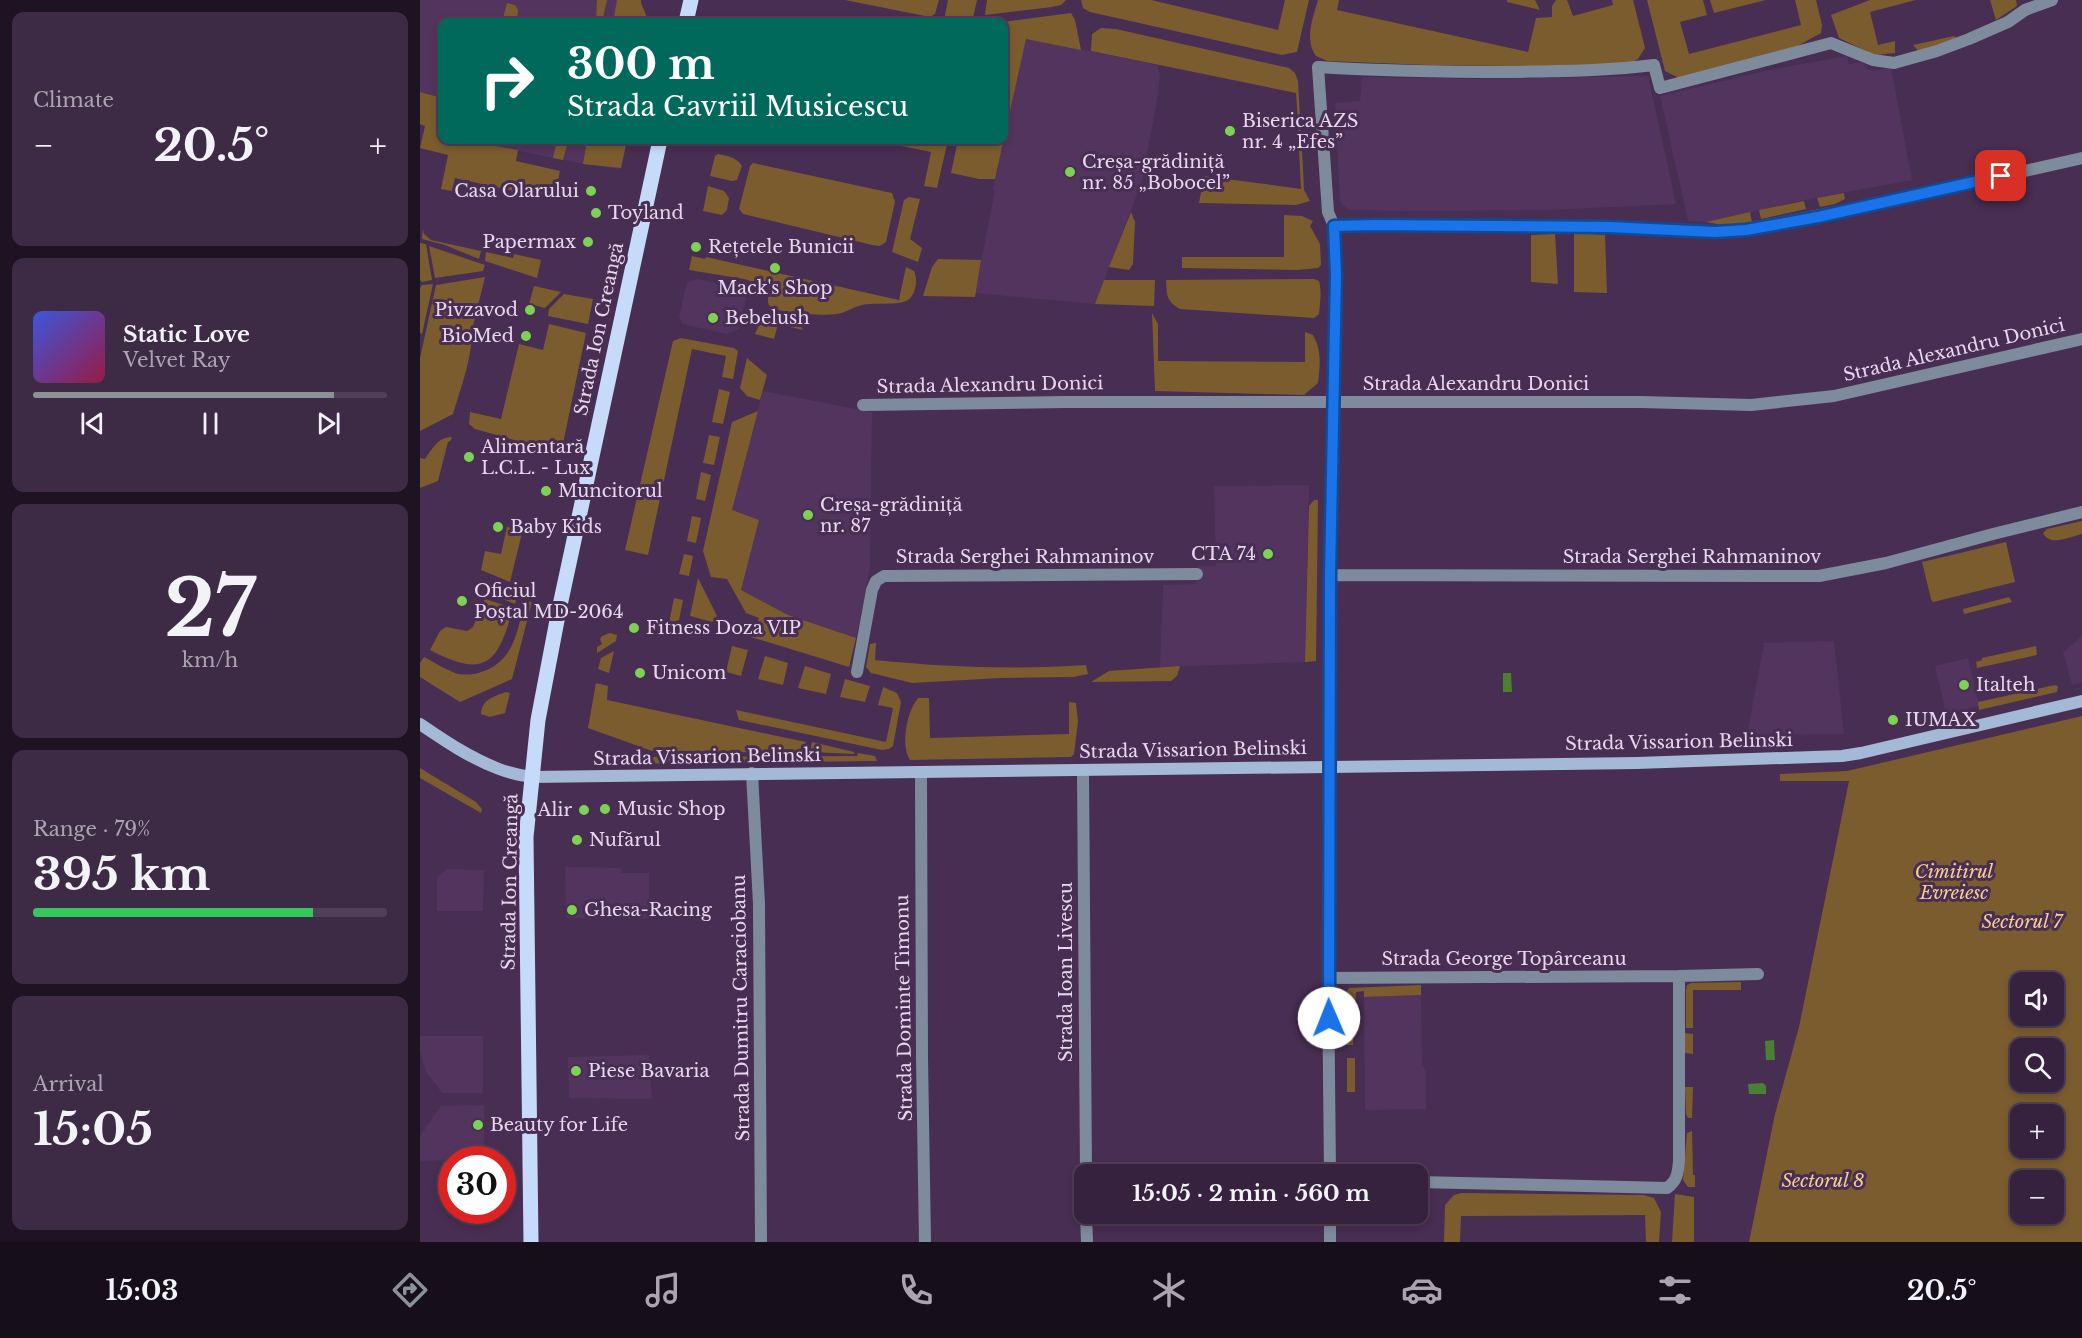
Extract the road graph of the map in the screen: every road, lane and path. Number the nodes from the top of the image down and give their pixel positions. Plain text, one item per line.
1 (691, 0) edge
2 (2052, 0) edge
3 (687, 18) edge
4 (659, 144) edge
5 (2082, 158) edge
6 (1334, 226) junction
7 (2082, 339) edge
8 (1333, 402) junction
9 (863, 405) dead end
10 (2082, 512) edge
11 (1197, 574) dead end
12 (1330, 575) junction
13 (856, 672) dead end
14 (2082, 701) edge
15 (420, 724) edge
16 (1330, 766) junction
17 (1083, 770) junction
18 (752, 773) junction
19 (921, 773) junction
20 (531, 777) junction
21 (1758, 974) dead end
22 (1679, 976) junction
23 (1328, 978) junction
24 (1086, 1164) edge
25 (1330, 1164) edge
26 (1428, 1182) edge
27 (1086, 1224) edge
28 (1330, 1224) edge
29 (531, 1242) edge
30 (761, 1242) edge
31 (925, 1242) edge
32 (1087, 1242) edge
33 (1330, 1242) edge

1 - 3 main road
2 - 6 street
4 - 20 main road, Strada Ion Creangă
5 - 6 street
6 - 8 street
7 - 8 street, Strada Alexandru Donici
8 - 9 street, Strada Alexandru Donici
8 - 12 street
10 - 12 street, Strada Serghei Rahmaninov
11 - 13 street, Strada Serghei Rahmaninov
12 - 16 street
14 - 16 main road, Strada Vissarion Belinski
15 - 20 main road, Strada Vissarion Belinski
16 - 17 main road, Strada Vissarion Belinski
16 - 23 street
17 - 19 main road, Strada Vissarion Belinski
17 - 24 street, Strada Ioan Livescu
18 - 19 main road, Strada Vissarion Belinski
18 - 20 main road, Strada Vissarion Belinski
18 - 30 street, Strada Dumitru Caraciobanu
19 - 31 street, Strada Dominte Timonu
20 - 29 main road, Strada Ion Creangă
21 - 22 street, Strada George Topârceanu
22 - 23 street, Strada George Topârceanu
22 - 26 street
23 - 25 street
27 - 32 street
28 - 33 street

